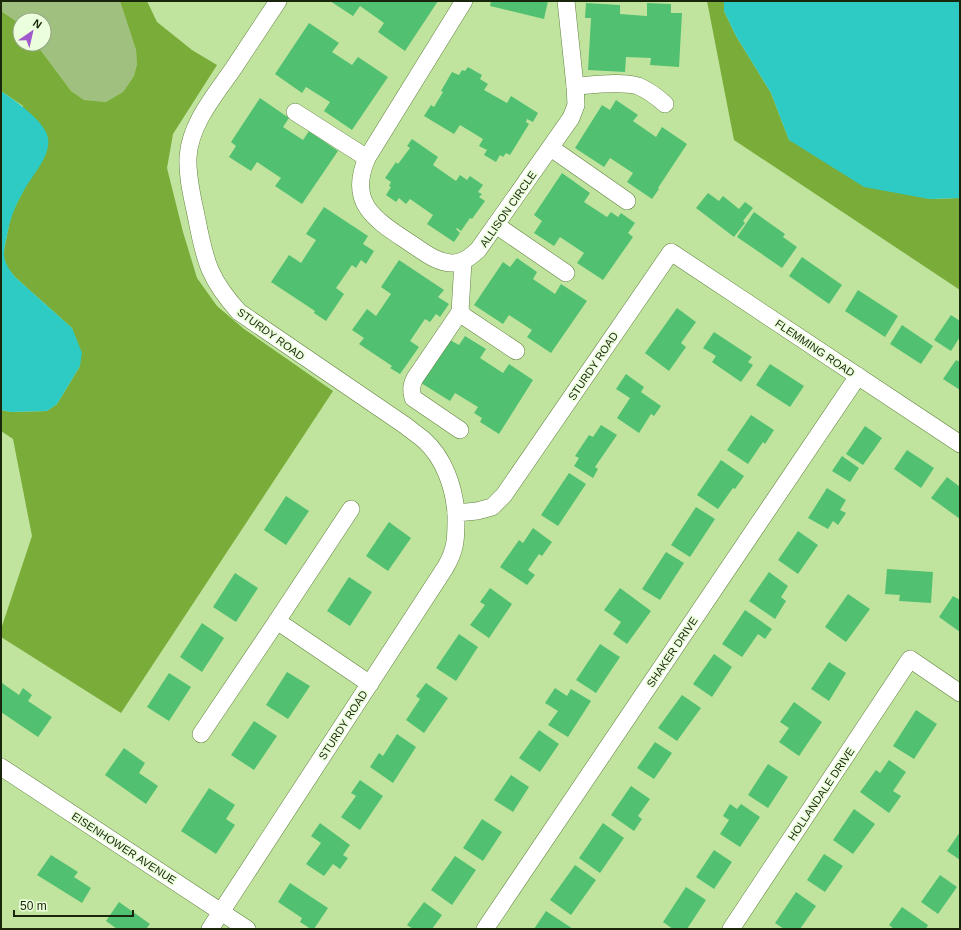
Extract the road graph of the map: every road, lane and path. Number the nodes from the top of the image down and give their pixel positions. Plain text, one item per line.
1 (278, 1) edge
2 (464, 1) edge
3 (566, 1) edge
4 (575, 86) junction
5 (665, 104) dead end
6 (295, 112) dead end
7 (551, 148) junction
8 (368, 158) junction
9 (626, 201) dead end
10 (496, 225) junction
11 (671, 252) joint
12 (463, 262) junction
13 (566, 273) dead end
14 (460, 312) junction
15 (516, 351) dead end
16 (858, 376) junction
17 (460, 430) dead end
18 (960, 444) edge
19 (351, 509) dead end
20 (456, 513) junction
21 (277, 621) junction
22 (370, 684) junction
23 (960, 692) edge
24 (201, 734) dead end
25 (1, 767) edge
26 (221, 912) junction
27 (210, 929) edge
28 (247, 929) edge
29 (485, 929) edge
30 (731, 929) edge

1 - 20 street, STURDY ROAD
2 - 8 street
3 - 4 street, ALLISON CIRCLE
4 - 5 street
4 - 7 street, ALLISON CIRCLE
6 - 8 street
7 - 9 street
7 - 10 street, ALLISON CIRCLE
8 - 12 street
10 - 12 street, ALLISON CIRCLE
10 - 13 street
11 - 16 street, FLEMMING ROAD
11 - 20 street, STURDY ROAD
12 - 14 street
14 - 15 street
14 - 17 street
16 - 18 street, FLEMMING ROAD
16 - 29 street, SHAKER DRIVE
19 - 21 street
20 - 22 street, STURDY ROAD
21 - 22 street
21 - 24 street
22 - 26 street, STURDY ROAD
23 - 30 street, HOLLANDALE DRIVE
25 - 26 street, EISENHOWER AVENUE
26 - 27 street, STURDY ROAD
26 - 28 street, EISENHOWER AVENUE

